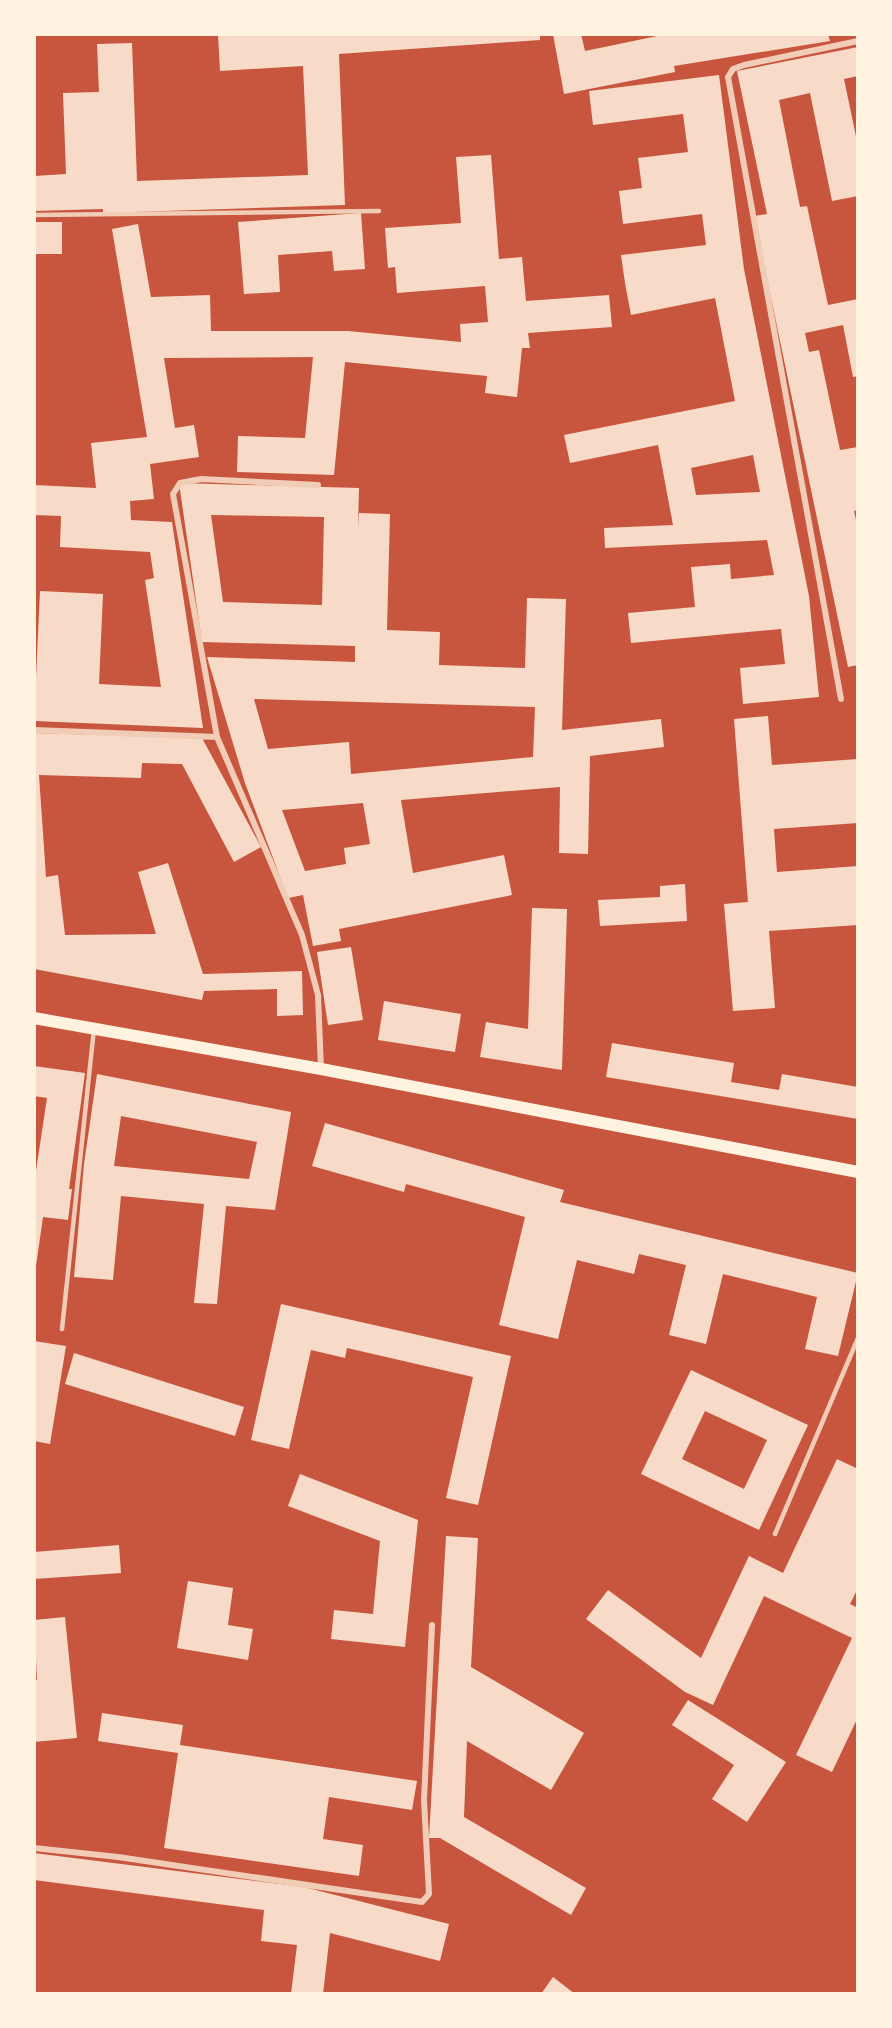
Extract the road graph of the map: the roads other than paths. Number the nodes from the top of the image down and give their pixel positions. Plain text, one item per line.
1 (858, 41) edge
2 (379, 211) dead end
3 (34, 215) edge
4 (318, 485) dead end
5 (841, 699) dead end
6 (34, 730) edge
7 (217, 737) junction
8 (34, 1018) edge
9 (94, 1029) junction
10 (321, 1070) junction
11 (858, 1172) edge
12 (62, 1329) dead end
13 (858, 1338) edge
14 (775, 1534) dead end
15 (432, 1625) dead end
16 (34, 1848) edge

1 - 5 street
2 - 3 lane
4 - 7 street
6 - 7 street
7 - 10 street
8 - 9 main road
9 - 10 main road
9 - 12 lane
10 - 11 main road
13 - 14 lane
15 - 16 street

